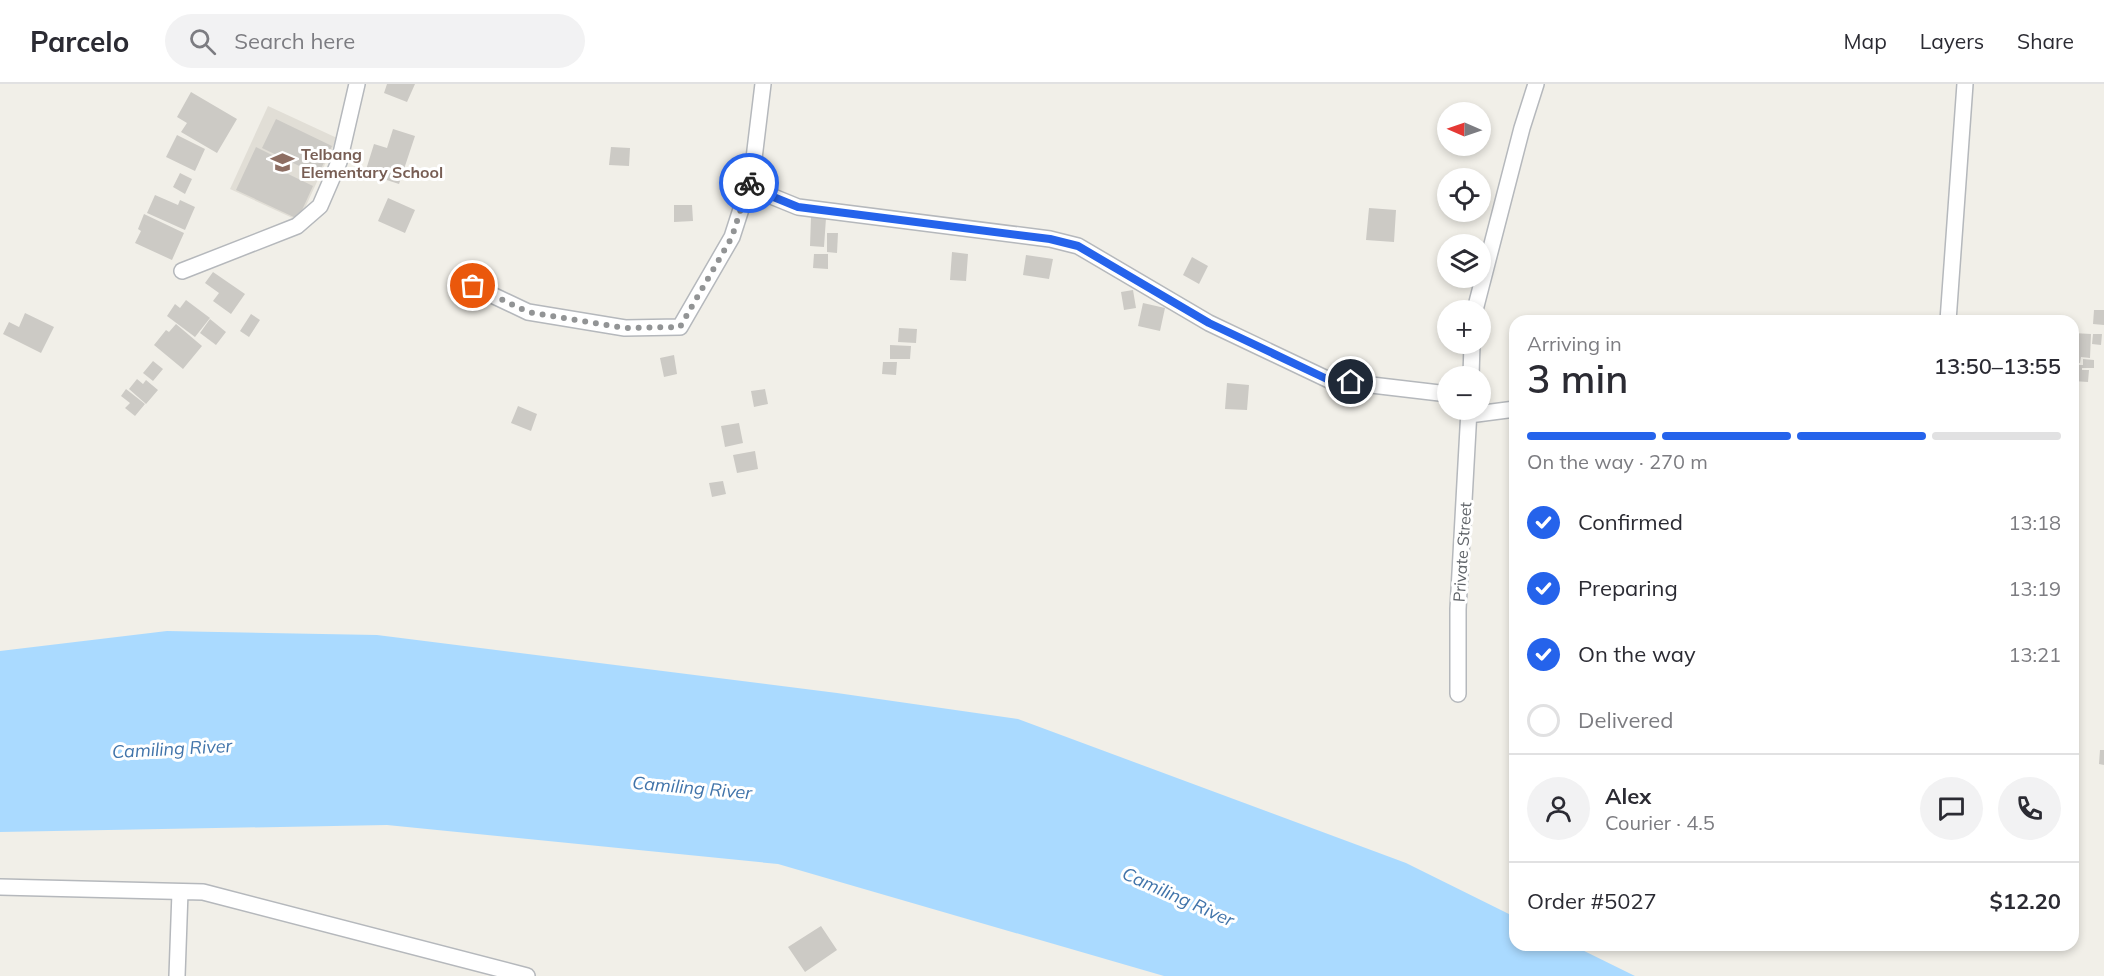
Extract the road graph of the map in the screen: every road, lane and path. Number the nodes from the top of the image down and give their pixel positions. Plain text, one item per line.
1 (357, 84) edge
2 (763, 84) edge
3 (1536, 84) edge
4 (1965, 84) edge
5 (752, 175) junction
6 (182, 272) dead end
7 (473, 286) dead end
8 (1478, 300) edge
9 (1948, 315) edge
10 (1437, 393) edge
11 (1509, 409) edge
12 (1491, 411) edge
13 (1469, 420) edge
14 (1458, 694) dead end
15 (0, 887) edge
16 (180, 892) junction
17 (177, 976) edge
18 (527, 976) edge

1 - 6 street
2 - 5 street
3 - 8 street
4 - 9 street
5 - 7 street
5 - 10 street
11 - 12 street
13 - 14 street, Private Street
15 - 16 street
16 - 17 street
16 - 18 street

